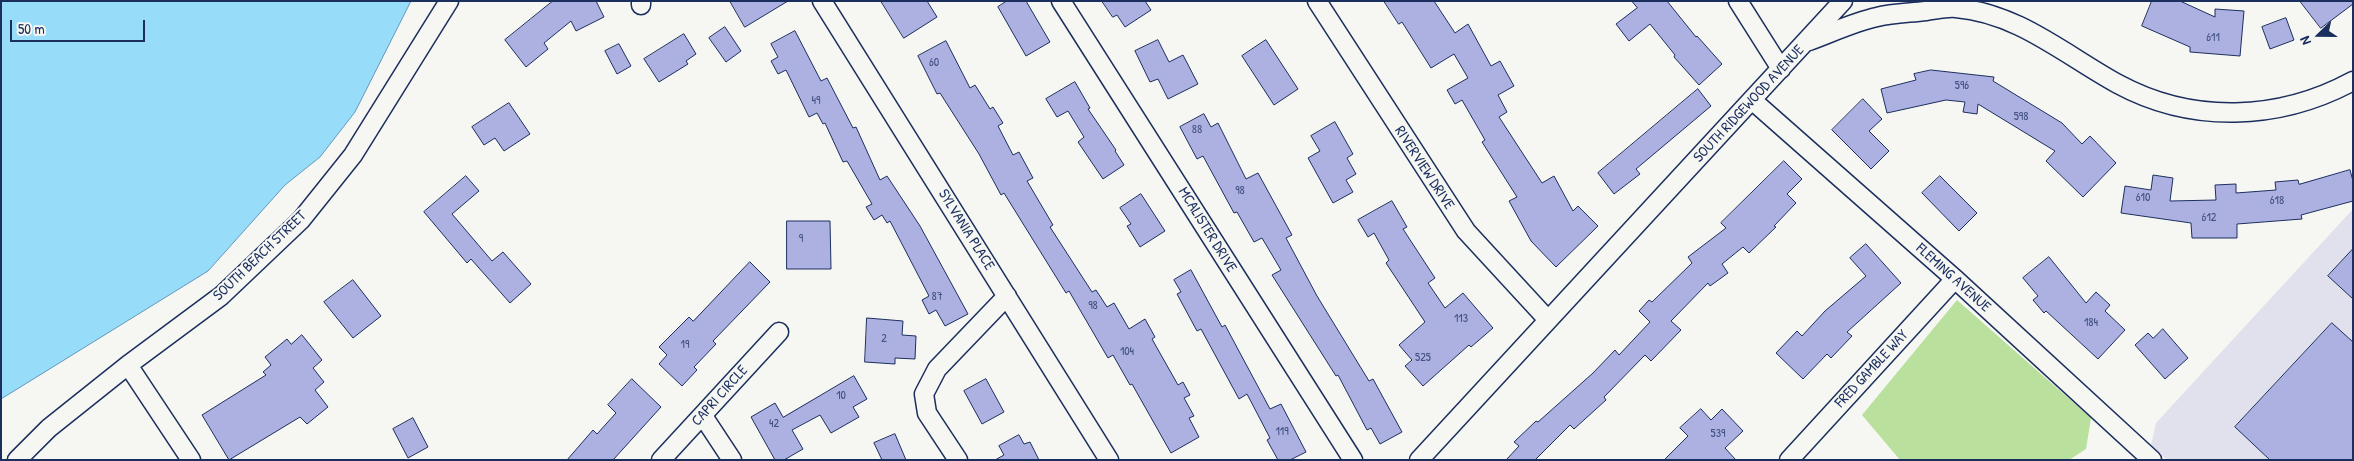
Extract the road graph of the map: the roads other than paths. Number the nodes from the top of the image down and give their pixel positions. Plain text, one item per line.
1 (448, 1) edge
2 (822, 1) edge
3 (1061, 1) edge
4 (1317, 1) edge
5 (1738, 1) edge
6 (1843, 1) edge
7 (1806, 42) junction
8 (1781, 69) junction
9 (2353, 81) edge
10 (1752, 100) junction
11 (1955, 279) junction
12 (1007, 296) junction
13 (1548, 320) junction
14 (779, 332) dead end
15 (128, 364) junction
16 (703, 416) junction
17 (17, 460) edge
18 (191, 460) edge
19 (661, 460) edge
20 (732, 460) edge
21 (958, 460) edge
22 (1109, 460) edge
23 (1353, 460) edge
24 (1419, 460) edge
25 (1789, 460) edge
26 (2152, 460) edge

1 - 15 street, SOUTH BEACH STREET
2 - 12 street, SYLVANIA PLACE
3 - 23 street, MCALISTER DRIVE
4 - 13 street, RIVERVIEW DRIVE
5 - 8 street
6 - 7 street
7 - 8 street, SOUTH RIDGEWOOD AVENUE
7 - 9 street, SOUTH RIDGEWOOD AVENUE
8 - 10 street, SOUTH RIDGEWOOD AVENUE
10 - 11 street, FLEMING AVENUE
10 - 13 street, SOUTH RIDGEWOOD AVENUE
11 - 25 street, FRED GAMBLE WAY
11 - 26 street, FLEMING AVENUE
12 - 21 street
12 - 22 street, SYLVANIA PLACE
13 - 24 street, SOUTH RIDGEWOOD AVENUE
14 - 16 street, CAPRI CIRCLE
15 - 17 street, SOUTH BEACH STREET
15 - 18 street
16 - 19 street, CAPRI CIRCLE
16 - 20 street

